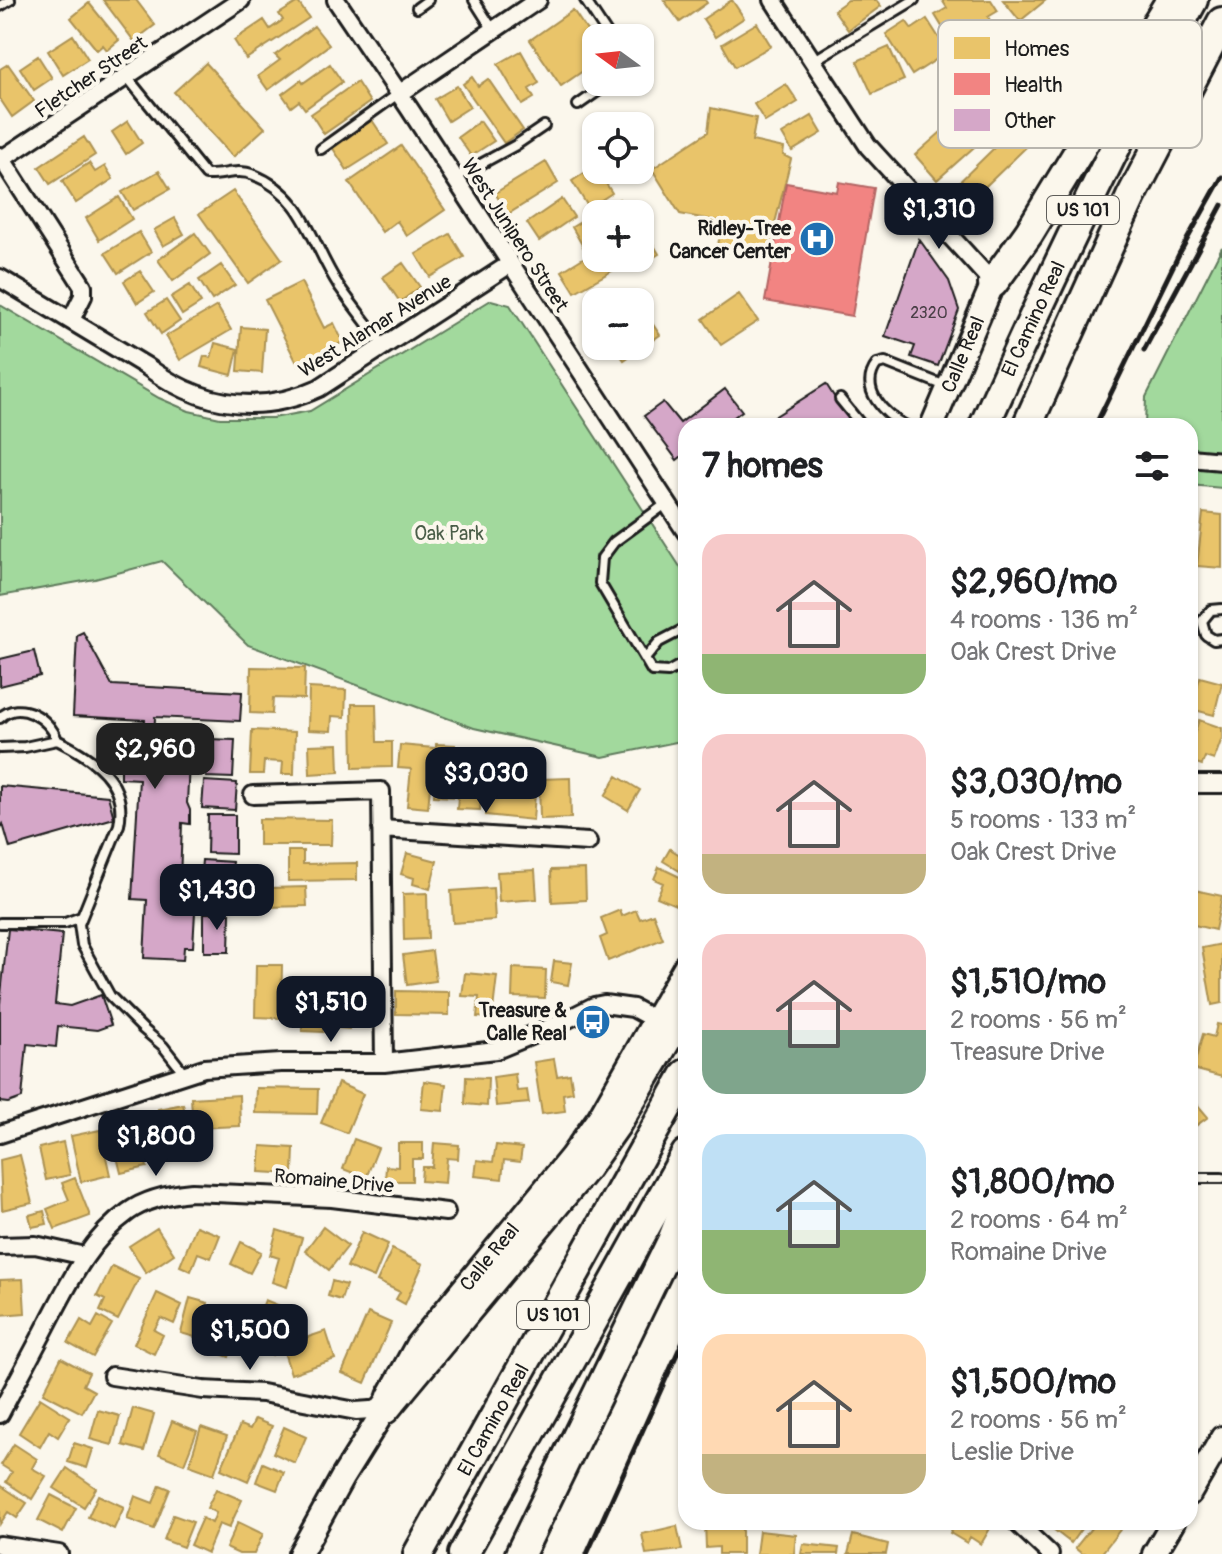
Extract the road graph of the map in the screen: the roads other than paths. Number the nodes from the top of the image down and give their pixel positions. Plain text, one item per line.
1 (10, 0) edge
2 (241, 0) edge
3 (336, 0) edge
4 (428, 0) edge
5 (474, 0) edge
6 (538, 0) edge
7 (585, 0) edge
8 (773, 0) edge
9 (914, 0) edge
10 (1171, 0) edge
11 (1193, 0) edge
12 (0, 6) edge
13 (417, 8) dead end
14 (1159, 20) edge
15 (1182, 20) edge
16 (1222, 22) edge
17 (601, 24) edge
18 (493, 30) junction
19 (1202, 60) edge
20 (813, 62) junction
21 (127, 77) junction
22 (399, 94) junction
23 (591, 96) edge
24 (578, 105) dead end
25 (544, 126) dead end
26 (1081, 148) edge
27 (1114, 148) edge
28 (1156, 148) edge
29 (321, 149) dead end
30 (1, 158) edge
31 (455, 178) junction
32 (510, 264) junction
33 (0, 278) edge
34 (993, 283) junction
35 (71, 320) junction
36 (384, 346) junction
37 (948, 388) junction
38 (840, 399) dead end
39 (855, 418) edge
40 (896, 418) edge
41 (935, 418) edge
42 (988, 418) edge
43 (1031, 418) edge
44 (1198, 459) edge
45 (1222, 461) edge
46 (667, 503) junction
47 (678, 520) edge
48 (1222, 609) edge
49 (678, 632) edge
50 (1222, 639) edge
51 (645, 659) junction
52 (678, 666) edge
53 (0, 718) edge
54 (57, 740) junction
55 (0, 748) edge
56 (1198, 784) edge
57 (1222, 784) edge
58 (253, 795) dead end
59 (381, 829) junction
60 (588, 842) dead end
61 (81, 917) junction
62 (0, 923) edge
63 (678, 979) edge
64 (655, 1020) junction
65 (678, 1020) edge
66 (384, 1063) junction
67 (185, 1074) junction
68 (678, 1088) edge
69 (0, 1134) edge
70 (678, 1168) edge
71 (1198, 1178) edge
72 (1222, 1178) edge
73 (446, 1212) dead end
74 (678, 1226) edge
75 (0, 1246) edge
76 (85, 1256) junction
77 (112, 1376) dead end
78 (385, 1409) junction
79 (0, 1414) edge
80 (1222, 1438) edge
81 (1198, 1479) edge
82 (1024, 1530) edge
83 (1168, 1530) edge
84 (0, 1545) edge
85 (59, 1554) edge
86 (300, 1554) edge
87 (418, 1554) edge
88 (463, 1554) edge
89 (520, 1554) edge
90 (1050, 1554) edge
91 (1154, 1554) edge

1 - 12 lane
2 - 21 street, Fletcher Street
3 - 22 street, West Junipero Street
4 - 13 lane
5 - 18 lane
6 - 18 street
7 - 17 lane
8 - 20 street
9 - 20 lane
10 - 14 highway
11 - 15 highway, El Camino Real / US 101
16 - 19 highway, El Camino Real / US 101
18 - 22 street
20 - 34 street
21 - 30 street, Fletcher Street
21 - 36 lane
22 - 29 lane
22 - 31 street, West Junipero Street
23 - 24 lane
25 - 31 lane
26 - 34 highway
27 - 42 highway, El Camino Real / US 101
28 - 43 highway, El Camino Real / US 101
30 - 35 street
31 - 32 street, West Junipero Street
32 - 36 street, West Alamar Avenue
32 - 46 street, West Junipero Street
33 - 35 street, West Alamar Avenue
34 - 37 street, Calle Real
35 - 36 street, West Alamar Avenue
37 - 40 lane
37 - 41 street, Calle Real
38 - 39 lane
44 - 45 street
46 - 47 street, West Junipero Street
46 - 51 lane
48 - 50 lane
49 - 51 lane
51 - 52 lane
53 - 54 lane
54 - 55 lane
54 - 61 lane
56 - 57 street
58 - 59 street
59 - 60 street
59 - 66 street
61 - 62 lane
61 - 67 lane
63 - 64 street, Calle Real
64 - 66 street
64 - 78 street, Calle Real
65 - 78 highway
66 - 67 street
67 - 69 street
68 - 87 highway, El Camino Real / US 101
70 - 88 highway, El Camino Real / US 101
71 - 72 lane
73 - 76 street, Romaine Drive
74 - 89 highway
75 - 76 street
76 - 79 street, Romaine Drive
77 - 78 street
78 - 86 street, Calle Real
80 - 81 street
82 - 90 street
83 - 91 street
84 - 85 street

